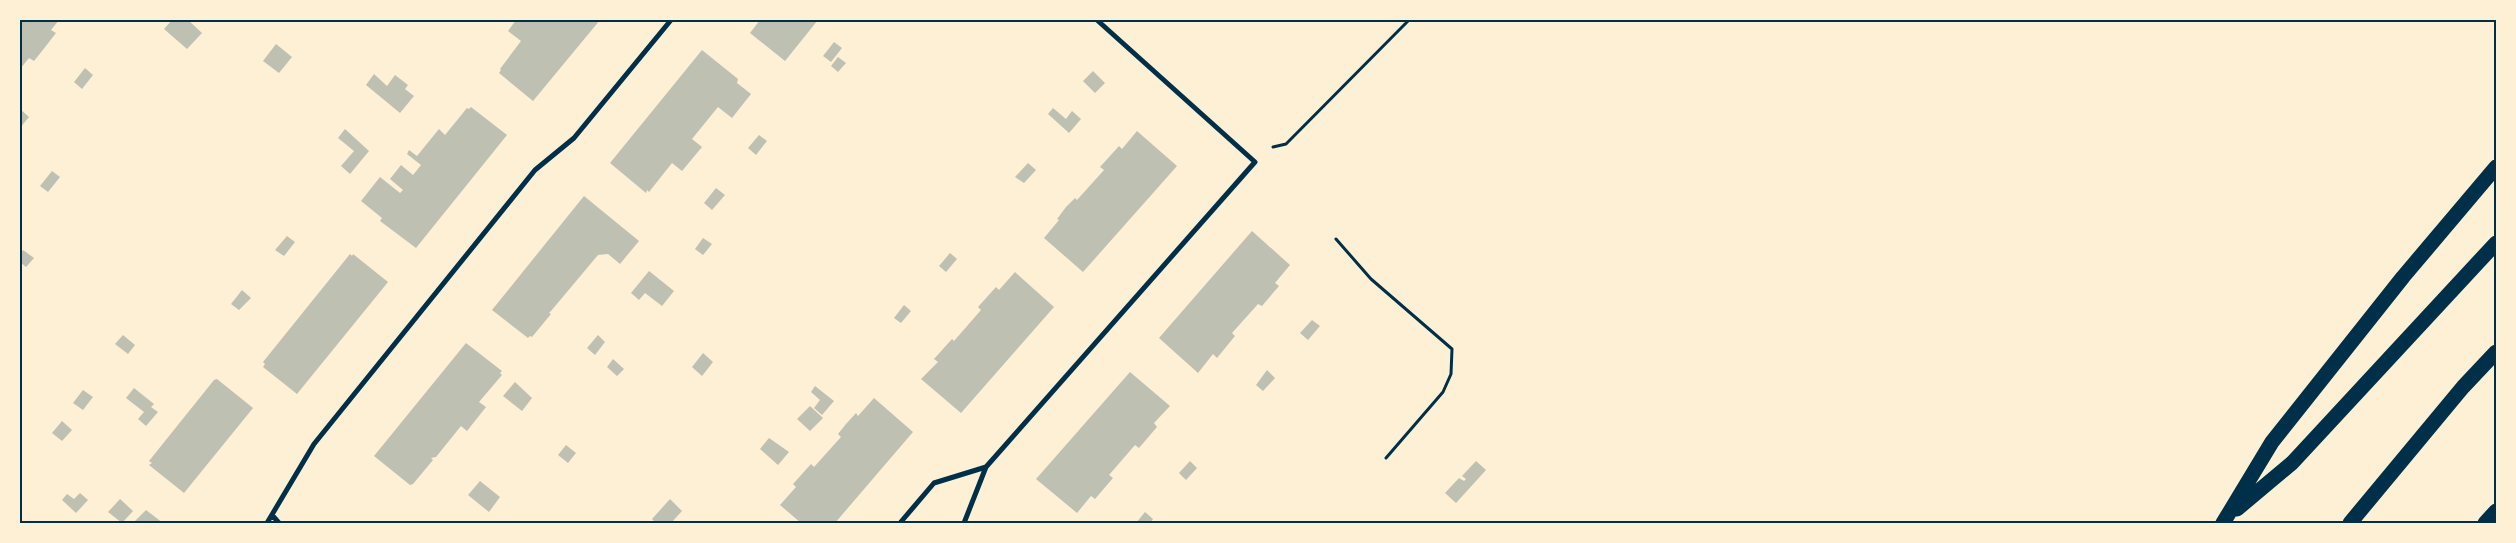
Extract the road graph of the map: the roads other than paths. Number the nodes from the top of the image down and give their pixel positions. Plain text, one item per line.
1 (671, 20) edge
2 (1097, 20) edge
3 (2496, 167) edge
4 (2496, 244) edge
5 (2496, 352) edge
6 (986, 467) junction
7 (2496, 511) edge
8 (272, 515) junction
9 (2225, 521) edge
10 (267, 523) edge
11 (279, 523) edge
12 (900, 523) edge
13 (964, 523) edge
14 (2350, 523) edge
15 (2486, 523) edge

1 - 8 street
2 - 6 street
3 - 9 highway
4 - 9 highway
5 - 14 highway
6 - 12 street
6 - 13 street
7 - 15 highway
8 - 10 street
8 - 11 street

